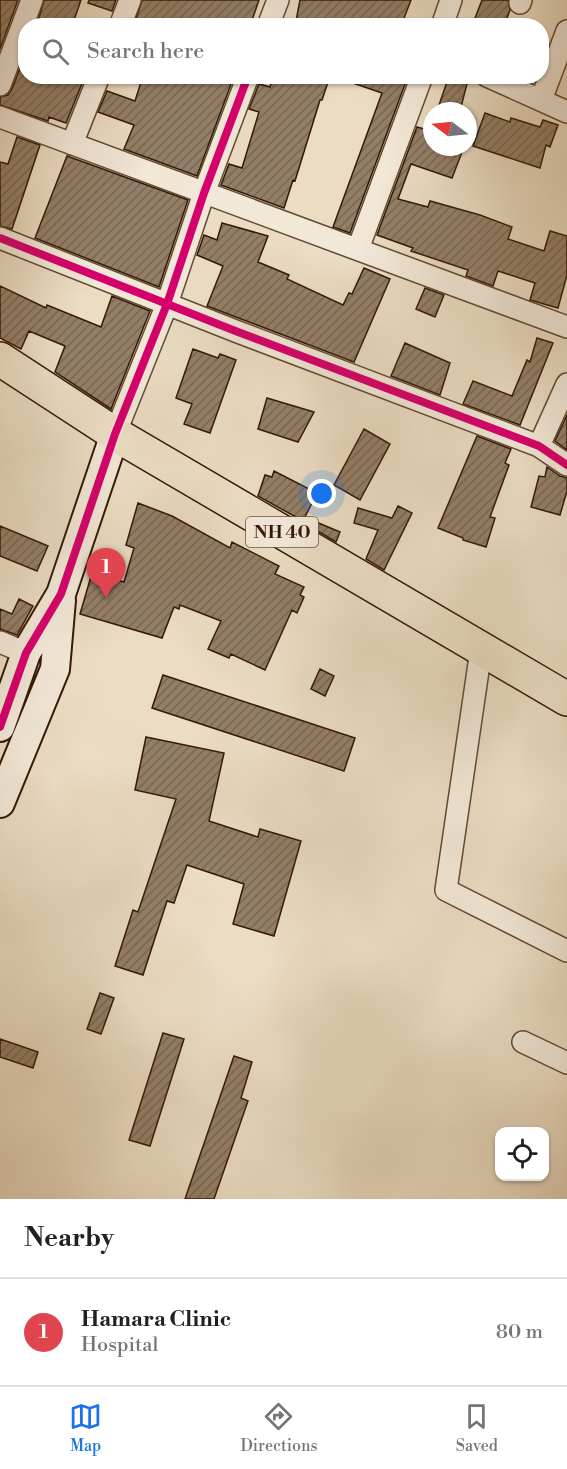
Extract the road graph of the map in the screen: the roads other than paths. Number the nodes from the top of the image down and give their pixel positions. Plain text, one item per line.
1 (32, 0) edge
2 (130, 0) edge
3 (278, 0) edge
4 (451, 0) edge
5 (25, 18) edge
6 (123, 18) edge
7 (271, 18) edge
8 (444, 18) edge
9 (567, 31) edge
10 (18, 37) edge
11 (549, 79) edge
12 (96, 84) edge
13 (245, 84) edge
14 (419, 84) edge
15 (505, 84) edge
16 (547, 84) edge
17 (0, 85) edge
18 (541, 100) junction
19 (567, 112) edge
20 (0, 117) edge
21 (72, 144) junction
22 (204, 193) junction
23 (0, 238) edge
24 (358, 249) junction
25 (167, 304) junction
26 (567, 327) edge
27 (0, 359) edge
28 (567, 384) edge
29 (115, 434) junction
30 (539, 446) junction
31 (567, 465) edge
32 (62, 594) junction
33 (0, 642) edge
34 (481, 650) junction
35 (26, 653) junction
36 (567, 699) edge
37 (0, 727) edge
38 (0, 803) edge
39 (567, 951) edge
40 (523, 1042) dead end
41 (567, 1063) edge

1 - 5 street
2 - 6 street
3 - 7 street
4 - 8 street
9 - 11 street
10 - 17 street
12 - 21 street
13 - 22 street
14 - 24 street
15 - 18 street
16 - 18 street
18 - 19 street
20 - 21 street
21 - 22 street
22 - 24 street
22 - 25 street
23 - 25 street
24 - 26 street
25 - 29 street
25 - 30 street
27 - 29 highway, NH 40
28 - 30 street
29 - 32 street
29 - 34 highway, NH 40
30 - 31 street
32 - 35 street
32 - 38 street
33 - 35 street
34 - 36 highway, NH 40
34 - 39 street
35 - 37 street
40 - 41 street

